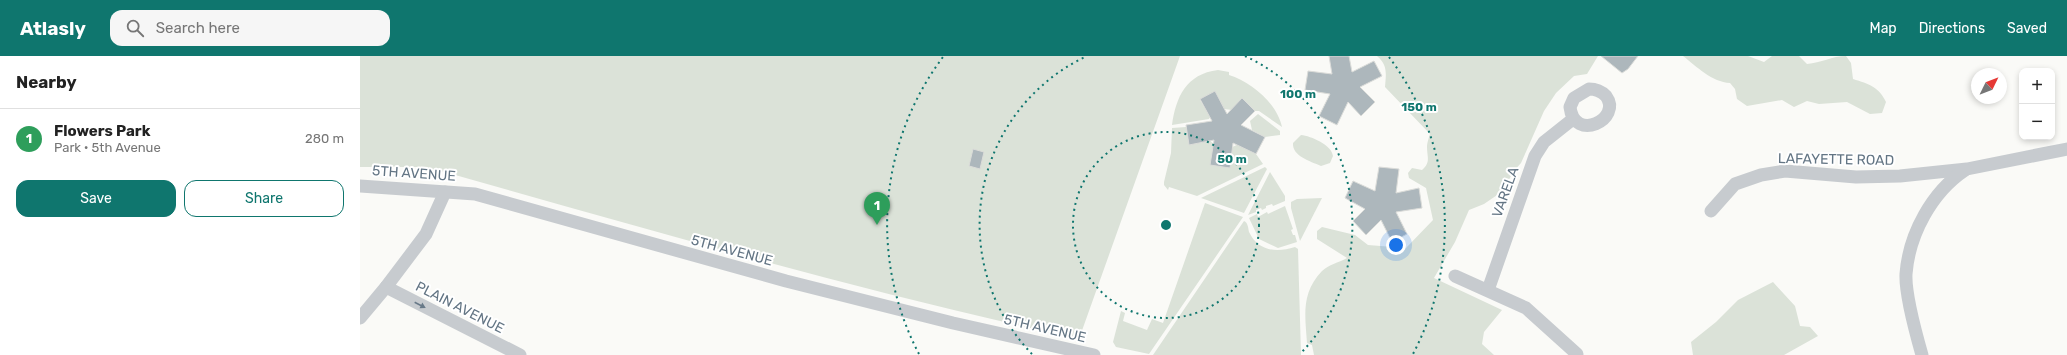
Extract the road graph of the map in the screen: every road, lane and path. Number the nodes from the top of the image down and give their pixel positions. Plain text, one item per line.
1 (1573, 119) dead end
2 (2067, 148) edge
3 (1967, 169) junction
4 (360, 186) edge
5 (445, 192) junction
6 (1711, 211) dead end
7 (1455, 276) dead end
8 (386, 287) junction
9 (1488, 290) junction
10 (360, 318) edge
11 (520, 355) edge
12 (1094, 355) edge
13 (1575, 355) edge
14 (1922, 355) edge

1 - 9 street, VARELA
2 - 3 street, LAFAYETTE ROAD
3 - 6 street, LAFAYETTE ROAD
3 - 14 street
4 - 5 street, 5TH AVENUE
5 - 8 street
5 - 12 street, 5TH AVENUE
7 - 9 street
8 - 10 street
8 -> 11 street, PLAIN AVENUE
9 - 13 street

